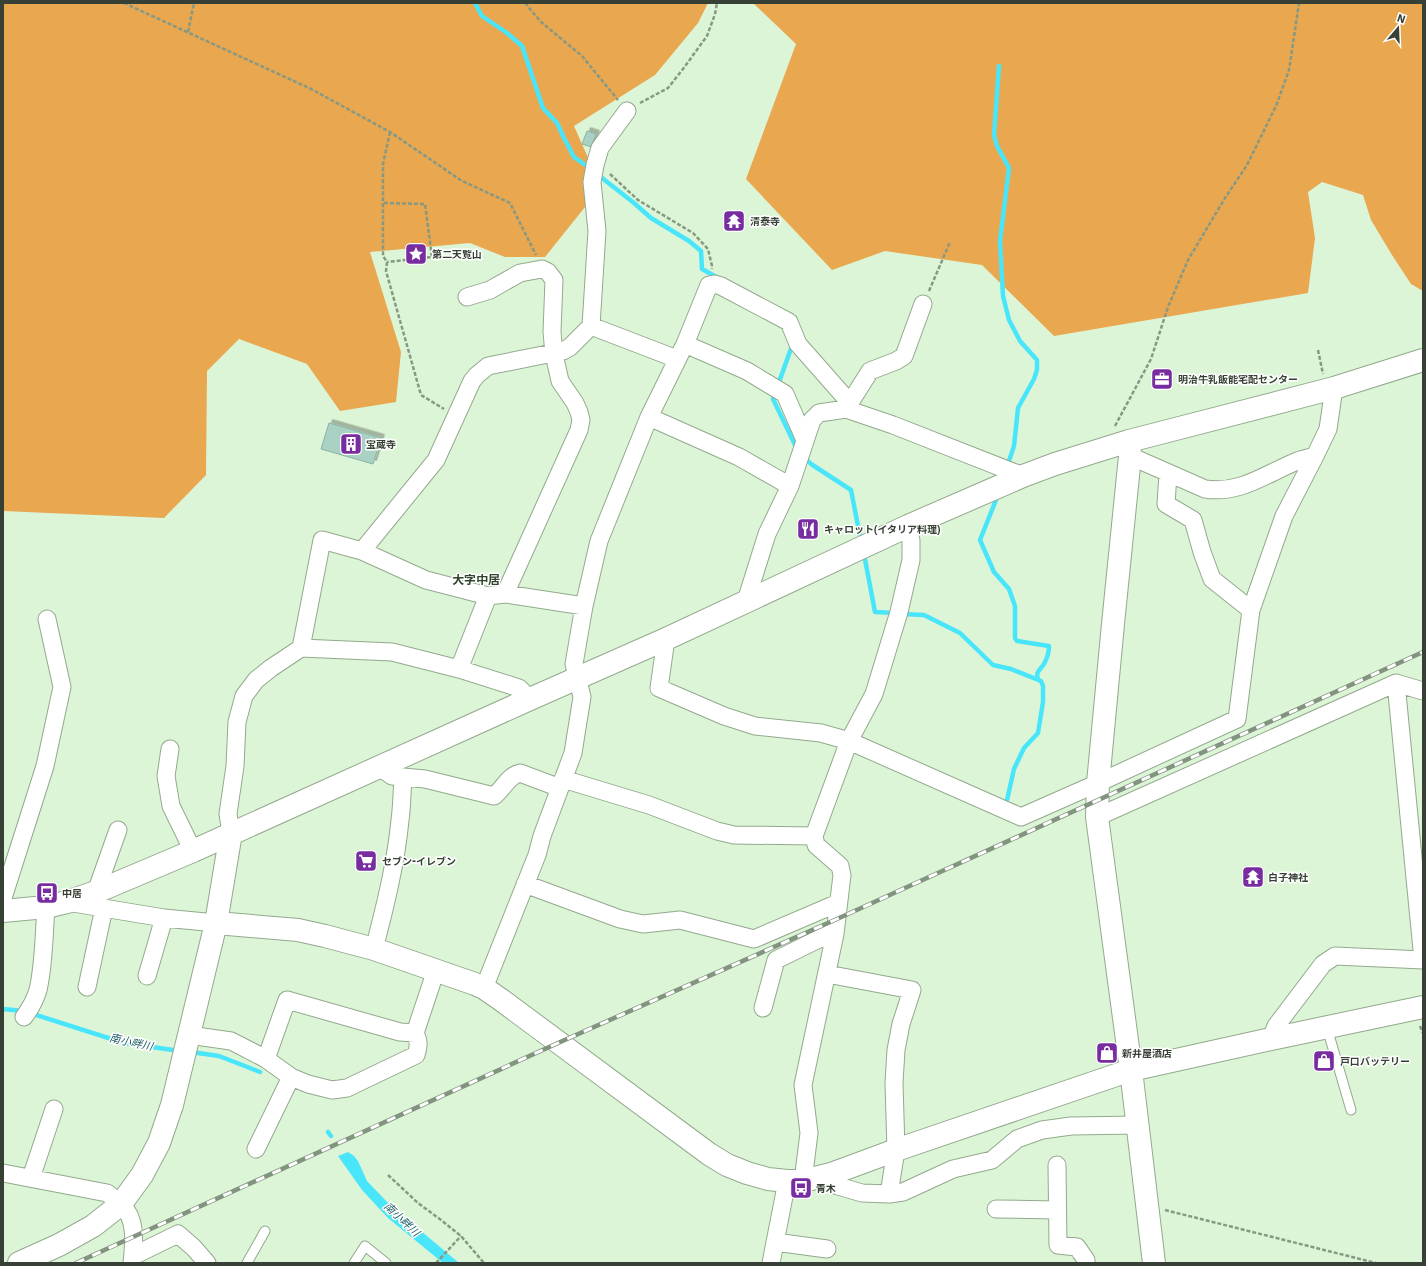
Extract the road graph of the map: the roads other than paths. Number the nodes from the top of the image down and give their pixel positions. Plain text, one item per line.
1 (627, 111) road end
2 (467, 297) dead end
3 (923, 304) road end
4 (591, 326) junction
5 (685, 344) junction
6 (554, 354) junction
7 (677, 359) junction
8 (1423, 360) edge
9 (1330, 389) junction
10 (848, 406) junction
11 (649, 417) junction
12 (805, 440) junction
13 (1124, 448) junction
14 (1316, 456) junction
15 (1168, 474) junction
16 (1023, 476) junction
17 (790, 486) junction
18 (908, 526) junction
19 (362, 551) junction
20 (505, 594) junction
21 (488, 596) junction
22 (746, 602) junction
23 (584, 606) junction
24 (1251, 610) junction
25 (47, 619) dead end
26 (666, 639) junction
27 (301, 648) junction
28 (458, 669) junction
29 (578, 678) junction
30 (1396, 683) junction
31 (1423, 691) edge
32 (530, 698) junction
33 (849, 741) junction
34 (170, 749) dead end
35 (379, 767) junction
36 (403, 777) junction
37 (562, 784) junction
38 (1098, 784) junction
39 (1097, 817) junction
40 (118, 830) dead end
41 (231, 833) junction
42 (814, 836) junction
43 (194, 851) junction
44 (525, 884) junction
45 (3, 898) edge
46 (100, 900) junction
47 (838, 903) junction
48 (46, 907) junction
49 (3, 912) edge
50 (164, 918) junction
51 (216, 923) junction
52 (835, 931) junction
53 (374, 949) junction
54 (1423, 960) edge
55 (436, 970) junction
56 (827, 974) junction
57 (147, 976) dead end
58 (87, 988) dead end
59 (484, 988) junction
60 (763, 1008) dead end
61 (1423, 1008) edge
62 (28, 1012) dead end
63 (1328, 1028) junction
64 (415, 1033) junction
65 (1271, 1039) junction
66 (186, 1048) junction
67 (266, 1059) junction
68 (1131, 1070) junction
69 (291, 1077) junction
70 (54, 1109) dead end
71 (1351, 1110) dead end
72 (1138, 1125) junction
73 (256, 1149) dead end
74 (896, 1150) junction
75 (1056, 1165) dead end
76 (3, 1173) edge
77 (31, 1178) junction
78 (803, 1180) junction
79 (889, 1194) junction
80 (121, 1204) junction
81 (996, 1209) dead end
82 (1057, 1210) junction
83 (265, 1231) dead end
84 (775, 1242) junction
85 (828, 1249) dead end
86 (132, 1260) edge
87 (18, 1263) edge
88 (207, 1263) edge
89 (247, 1263) edge
90 (354, 1263) edge
91 (386, 1263) edge
92 (771, 1263) edge
93 (1086, 1263) edge
94 (1154, 1263) edge

1 - 4 street
2 - 6 street
3 - 10 street
4 - 6 street
4 - 7 street
5 - 7 street
5 - 10 street
5 - 12 street
6 - 19 street
6 - 20 street
7 - 11 street
8 - 9 street
9 - 13 street
9 - 14 street
10 - 12 street
10 - 16 street
11 - 17 street
11 - 23 street
12 - 17 street
13 - 15 street
13 - 16 street
13 - 38 street
14 - 15 street
14 - 24 street
15 - 24 street
16 - 18 street
17 - 22 street
18 - 22 street
18 - 33 street
19 - 21 street
19 - 27 street
20 - 21 street
20 - 23 street
21 - 28 street
22 - 26 street
23 - 29 street
24 - 38 street
25 - 45 street
26 - 29 street
26 - 33 street
27 - 28 street
27 - 41 street
28 - 32 street
29 - 32 street
29 - 37 street
30 - 31 street
30 - 39 street
30 - 54 street
32 - 35 street
33 - 38 street
33 - 42 street
34 - 43 street
35 - 36 street
35 - 41 street
36 - 37 street
36 - 53 street
37 - 42 street
37 - 44 street
38 - 39 street
39 - 68 street
40 - 46 street
41 - 43 street
41 - 51 street
42 - 47 street
43 - 46 street
44 - 47 street
44 - 59 street
46 - 48 street
46 - 50 street
46 - 58 street
47 - 52 street
48 - 49 street
48 - 62 street
50 - 51 street
50 - 57 street
51 - 53 street
51 - 66 street
52 - 56 street
52 - 60 street
53 - 55 street
54 - 65 street
55 - 59 street
55 - 64 street
56 - 74 street
56 - 78 street
59 - 78 street
61 - 63 street
63 - 65 street
63 - 71 lane
64 - 67 street
64 - 69 street
65 - 68 street
66 - 67 street
66 - 80 street
67 - 69 street
68 - 72 street
68 - 74 street
69 - 73 street
70 - 77 street
72 - 79 street
72 - 94 street
74 - 78 street
74 - 79 street
75 - 82 street
76 - 77 street
77 - 80 street
78 - 79 street
78 - 84 street
80 - 86 street
80 - 87 street
81 - 82 street
82 - 93 street
83 - 89 lane
84 - 85 street
84 - 92 street
86 - 88 street
90 - 91 lane

